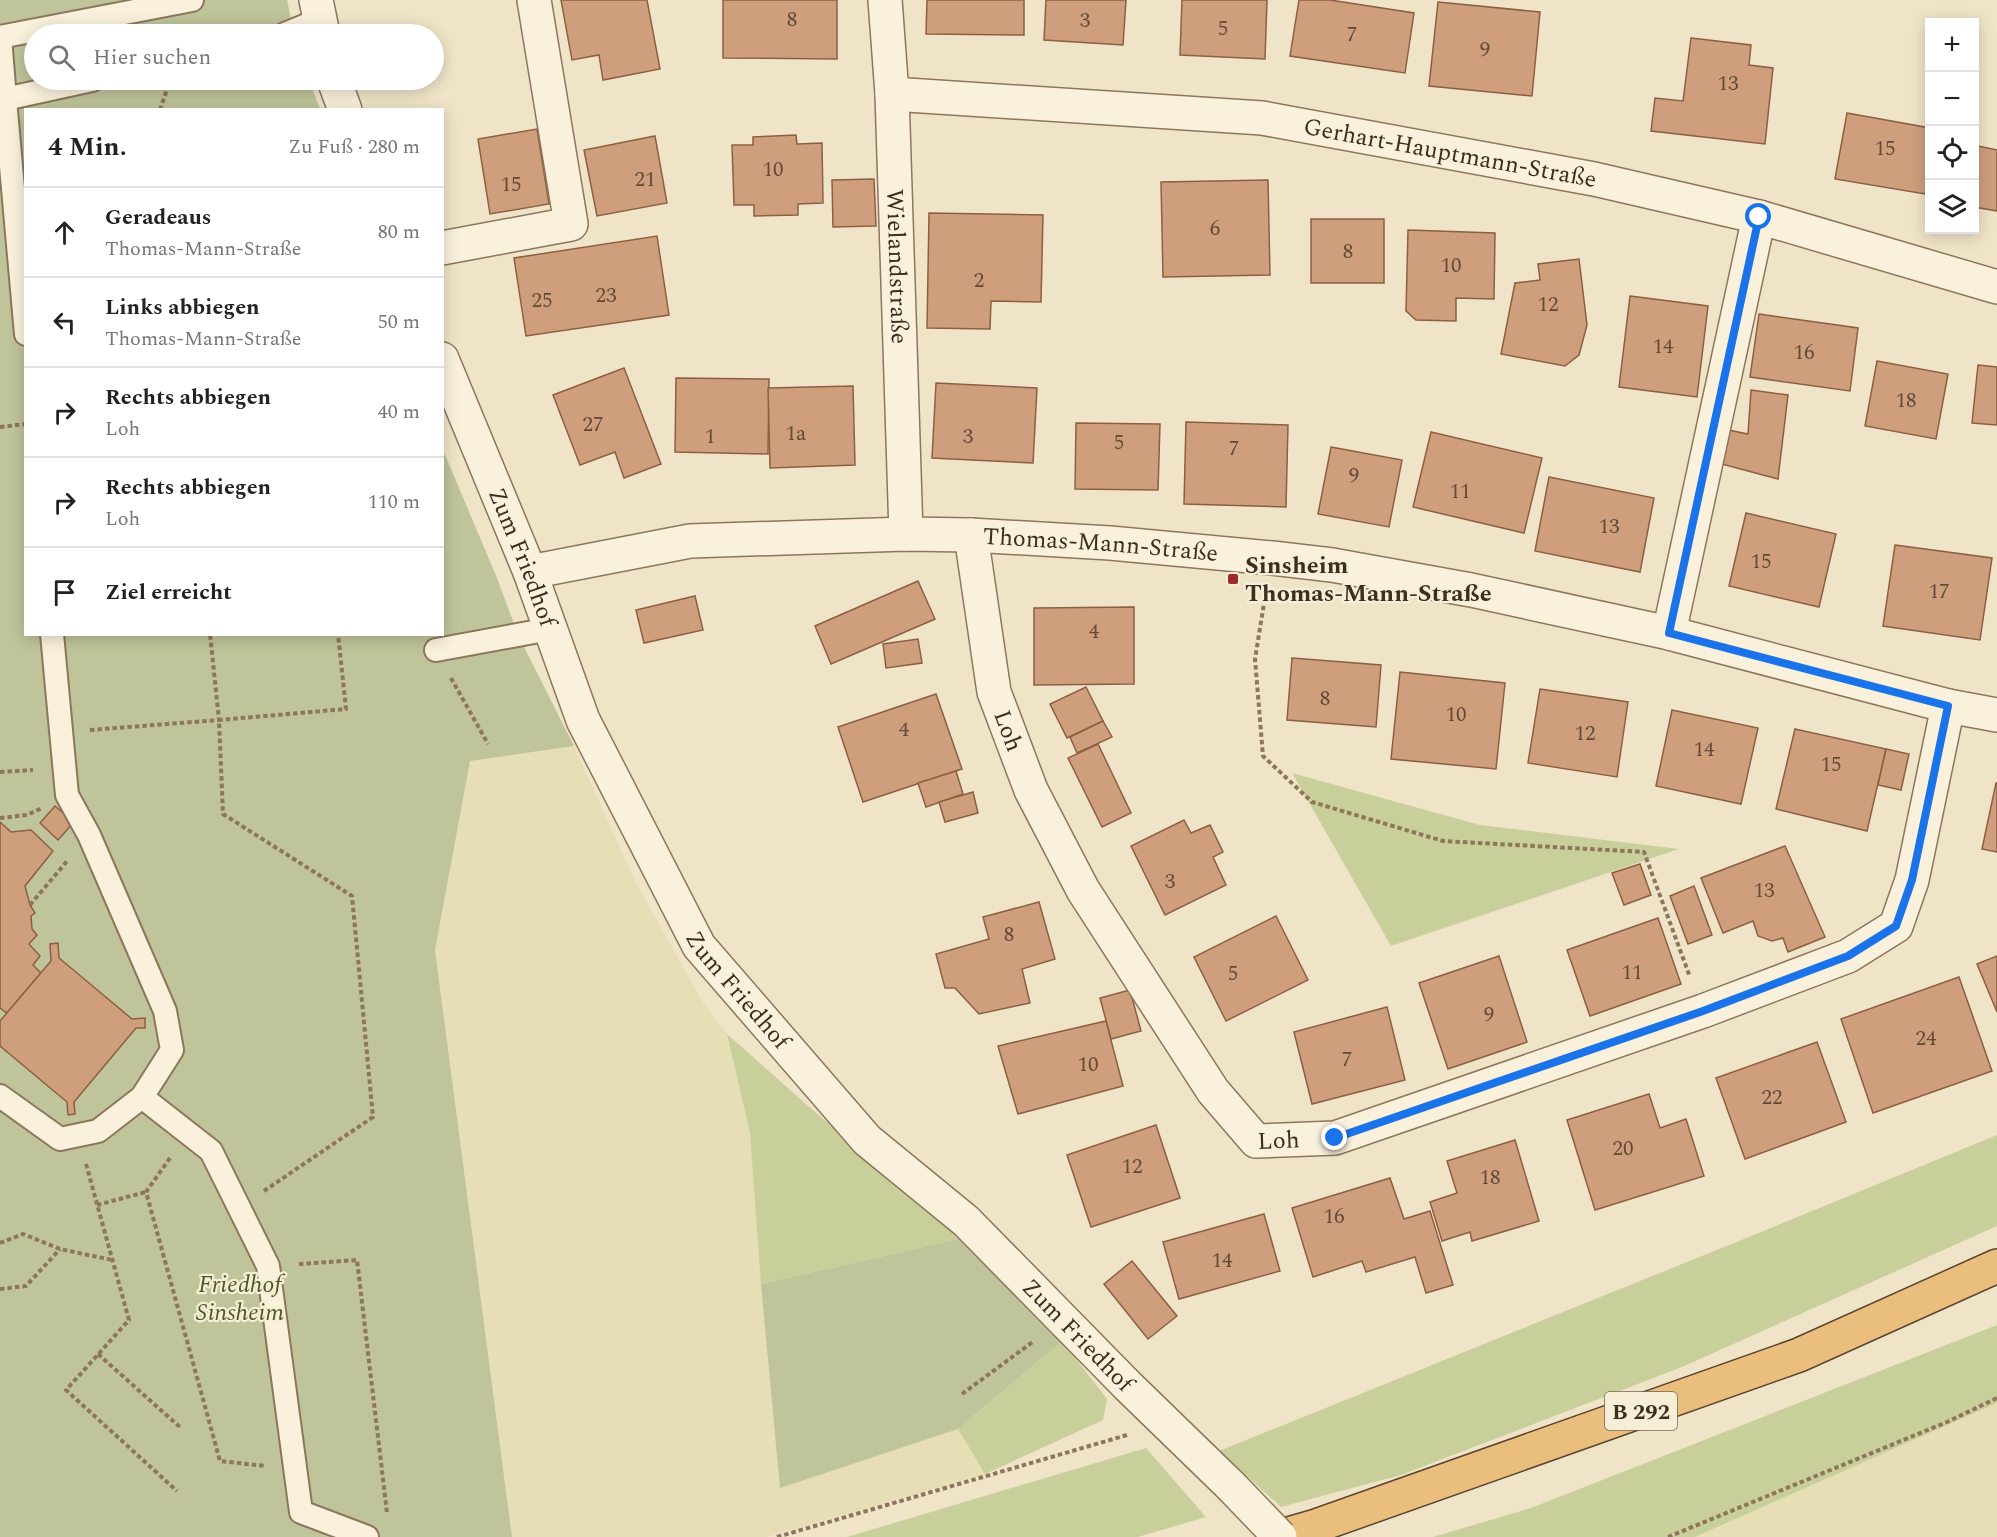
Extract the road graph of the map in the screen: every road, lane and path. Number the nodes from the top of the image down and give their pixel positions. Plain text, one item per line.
1 (192, 0) edge
2 (534, 0) edge
3 (885, 0) edge
4 (67, 24) edge
5 (24, 32) edge
6 (47, 90) edge
7 (167, 90) edge
8 (338, 90) edge
9 (892, 94) junction
10 (5, 99) junction
11 (161, 108) edge
12 (344, 108) edge
13 (1759, 217) junction
14 (444, 248) edge
15 (1997, 287) edge
16 (24, 312) edge
17 (444, 363) edge
18 (24, 424) edge
19 (0, 427) edge
20 (906, 534) junction
21 (971, 535) junction
22 (1272, 558) junction
23 (530, 572) junction
24 (550, 629) junction
25 (1669, 633) junction
26 (52, 636) edge
27 (210, 636) edge
28 (338, 636) edge
29 (436, 650) joint
30 (1948, 706) junction
31 (1997, 715) edge
32 (219, 720) junction
33 (61, 732) junction
34 (488, 744) dead end
35 (66, 795) junction
36 (0, 818) edge
37 (89, 835) junction
38 (30, 905) dead end
39 (1703, 1011) junction
40 (0, 1096) edge
41 (142, 1097) junction
42 (188, 1133) junction
43 (60, 1139) junction
44 (146, 1192) junction
45 (97, 1205) junction
46 (239, 1208) junction
47 (0, 1243) edge
48 (60, 1249) junction
49 (112, 1260) junction
50 (268, 1266) junction
51 (1997, 1266) edge
52 (0, 1289) edge
53 (1063, 1320) junction
54 (98, 1354) junction
55 (962, 1394) dead end
56 (1997, 1398) edge
57 (1168, 1423) junction
58 (181, 1428) dead end
59 (295, 1469) junction
60 (177, 1491) dead end
61 (387, 1514) dead end
62 (367, 1537) edge
63 (777, 1537) edge
64 (1279, 1537) edge
65 (1668, 1537) edge

1 - 4 lane
2 - 14 street
3 - 9 street, Wielandstraße
5 - 10 lane
6 - 10 lane
7 - 11 path
8 - 12 street
9 - 13 street, Gerhart-Hauptmann-Straße
9 - 20 street, Wielandstraße
10 - 16 lane
13 - 15 street, Gerhart-Hauptmann-Straße
13 - 25 street
17 - 23 street, Zum Friedhof
18 - 19 path
20 - 21 street, Thomas-Mann-Straße
20 - 23 street, Thomas-Mann-Straße
21 - 22 street, Thomas-Mann-Straße
21 - 39 street, Loh
22 - 25 street, Thomas-Mann-Straße
22 - 39 path
23 - 24 street, Zum Friedhof
24 - 29 lane
24 - 53 street, Zum Friedhof
25 - 30 street, Thomas-Mann-Straße
26 - 33 lane
27 - 32 path
28 - 32 path
29 - 34 path
30 - 31 street, Thomas-Mann-Straße
30 - 39 street, Loh
32 - 33 path
32 - 46 path
33 - 35 lane
35 - 36 path
35 - 37 lane
37 - 38 path
37 - 41 lane
40 - 43 lane
41 - 42 lane
41 - 43 lane
42 - 44 path
42 - 46 lane
43 - 45 path
44 - 45 path
44 - 59 path
45 - 49 path
46 - 50 lane
47 - 48 path
48 - 49 path
48 - 52 path
49 - 54 path
50 - 59 lane
50 - 61 path
51 - 64 highway, B 292
53 - 55 path
53 - 57 street, Zum Friedhof
54 - 58 path
54 - 60 path
56 - 65 path
57 - 63 path
57 - 64 street, Zum Friedhof, bridge
59 - 62 lane

